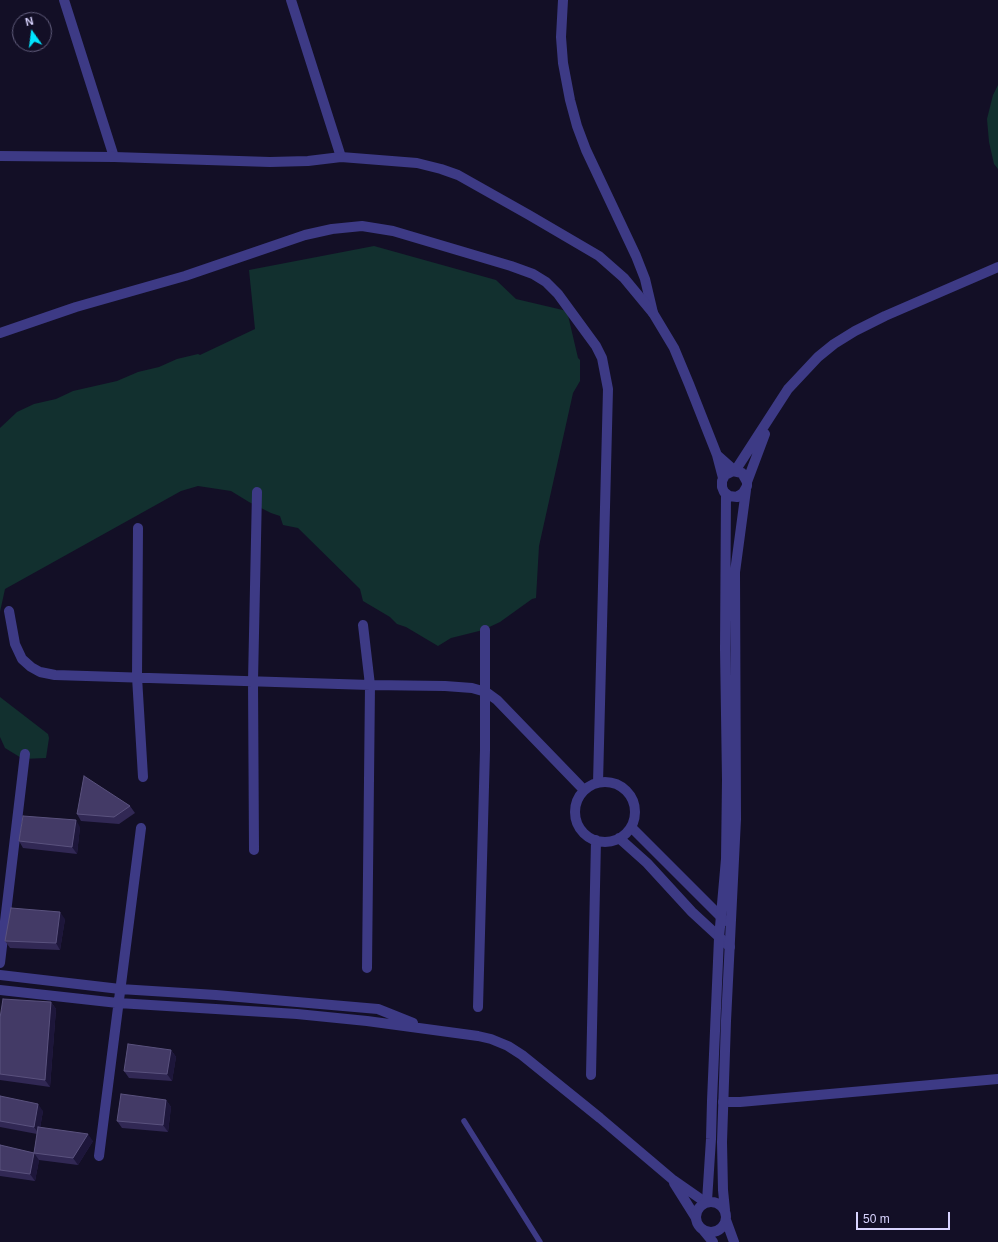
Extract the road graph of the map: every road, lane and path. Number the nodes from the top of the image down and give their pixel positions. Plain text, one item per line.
1 (64, 0) edge
2 (291, 0) edge
3 (562, 0) edge
4 (0, 156) edge
5 (114, 157) junction
6 (341, 157) junction
7 (998, 267) edge
8 (653, 313) junction
9 (0, 333) edge
10 (771, 417) junction
11 (717, 455) junction
12 (736, 471) junction
13 (723, 478) junction
14 (747, 486) junction
15 (257, 492) dead end
16 (726, 494) junction
17 (138, 528) dead end
18 (10, 611) dead end
19 (364, 625) dead end
20 (485, 630) dead end
21 (137, 677) junction
22 (253, 680) junction
23 (370, 685) junction
24 (486, 692) junction
25 (25, 754) dead end
26 (143, 777) dead end
27 (598, 783) junction
28 (584, 790) junction
29 (630, 827) junction
30 (141, 828) dead end
31 (619, 838) junction
32 (596, 840) junction
33 (254, 850) dead end
34 (658, 854) junction
35 (647, 863) junction
36 (720, 916) junction
37 (731, 927) junction
38 (719, 938) junction
39 (730, 947) junction
40 (0, 963) edge
41 (367, 968) dead end
42 (0, 975) edge
43 (120, 989) junction
44 (0, 990) edge
45 (185, 993) junction
46 (216, 995) junction
47 (298, 1002) junction
48 (118, 1003) junction
49 (183, 1007) junction
50 (478, 1007) dead end
51 (215, 1010) junction
52 (297, 1014) junction
53 (427, 1029) junction
54 (591, 1075) dead end
55 (998, 1079) edge
56 (723, 1102) junction
57 (464, 1121) dead end
58 (99, 1156) dead end
59 (672, 1179) junction
60 (706, 1202) junction
61 (725, 1210) junction
62 (696, 1218) junction
63 (726, 1220) junction
64 (704, 1231) junction
65 (540, 1242) edge
66 (714, 1242) edge
67 (734, 1242) edge

1 - 5 street
2 - 6 street
3 - 8 street
4 - 5 street
5 - 6 street
6 - 8 street
7 - 10 street
8 - 11 street
9 - 27 street
10 - 12 street
10 - 14 street
11 - 12 street
11 - 13 street
12 - 13 street
12 - 14 street
13 - 16 street
14 - 16 street
14 - 37 street
15 - 22 street
16 - 36 street
17 - 21 street
18 - 21 street
19 - 23 street
20 - 24 street
21 - 22 street
21 - 26 street
22 - 23 street
22 - 33 street
23 - 24 street
23 - 41 street
24 - 28 street
24 - 50 street
25 - 40 street
27 - 28 street
27 - 29 street
28 - 32 street
29 - 31 street
29 - 34 street
30 - 43 street
31 - 32 street
31 - 35 street
32 - 54 street
34 - 35 street
34 - 36 street
35 - 38 street
36 - 37 street
36 - 38 street
37 - 39 street
38 - 39 street
38 - 60 street
39 - 56 street
42 - 43 street
43 - 45 street
43 - 48 street
44 - 48 street
45 - 46 street
45 - 49 street
46 - 47 street
46 - 51 street
47 - 52 street
47 - 53 street
48 - 49 street
48 - 58 street
49 - 51 street
51 - 52 street
52 - 53 street
53 - 59 street
55 - 56 street
56 - 61 street
57 - 65 lane
59 - 60 street
59 - 62 street
60 - 61 street
60 - 62 street
61 - 63 street
62 - 64 street
63 - 64 street
63 - 67 street
64 - 66 street

